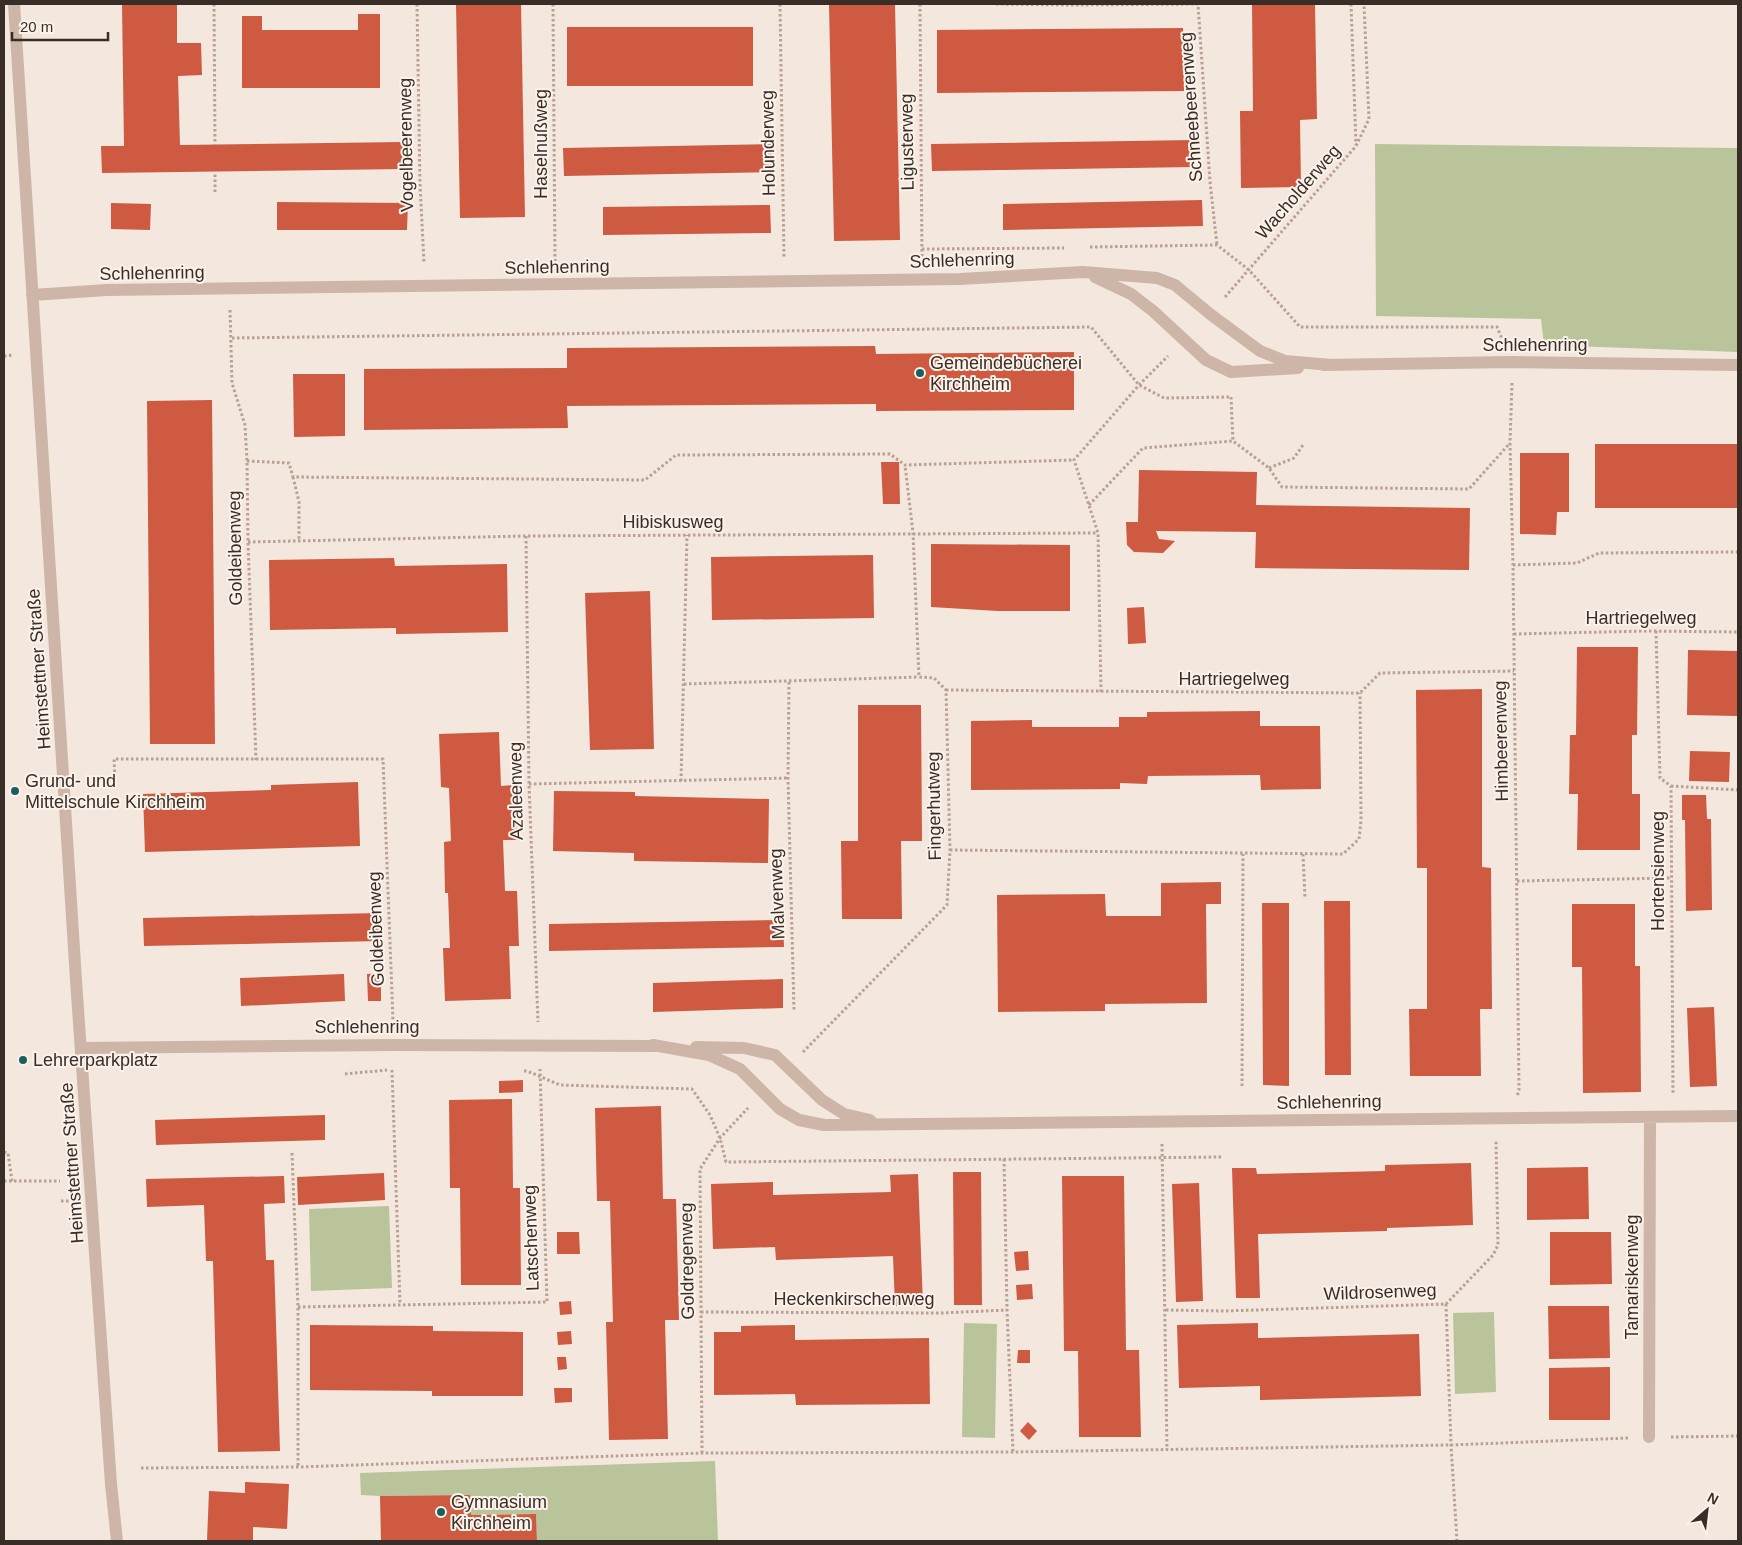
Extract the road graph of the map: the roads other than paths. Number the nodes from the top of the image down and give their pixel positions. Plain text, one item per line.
1 (14, 4) edge
2 (1083, 272) junction
3 (32, 295) junction
4 (1331, 365) junction
5 (1738, 366) edge
6 (653, 1045) junction
7 (82, 1048) junction
8 (1738, 1116) edge
9 (1650, 1117) junction
10 (920, 1124) junction
11 (1649, 1437) road end
12 (117, 1541) edge

1 - 3 street, Heimstettner Straße
2 - 3 street, Schlehenring
2 - 4 street, Schlehenring
2 - 4 street, Schlehenring
3 - 7 street, Heimstettner Straße
4 - 5 street, Schlehenring
6 - 7 street, Schlehenring
6 - 10 street, Schlehenring
6 - 10 street, Schlehenring
7 - 12 street, Heimstettner Straße
8 - 9 street, Schlehenring
9 - 10 street, Schlehenring
9 - 11 street, Tamariskenweg

